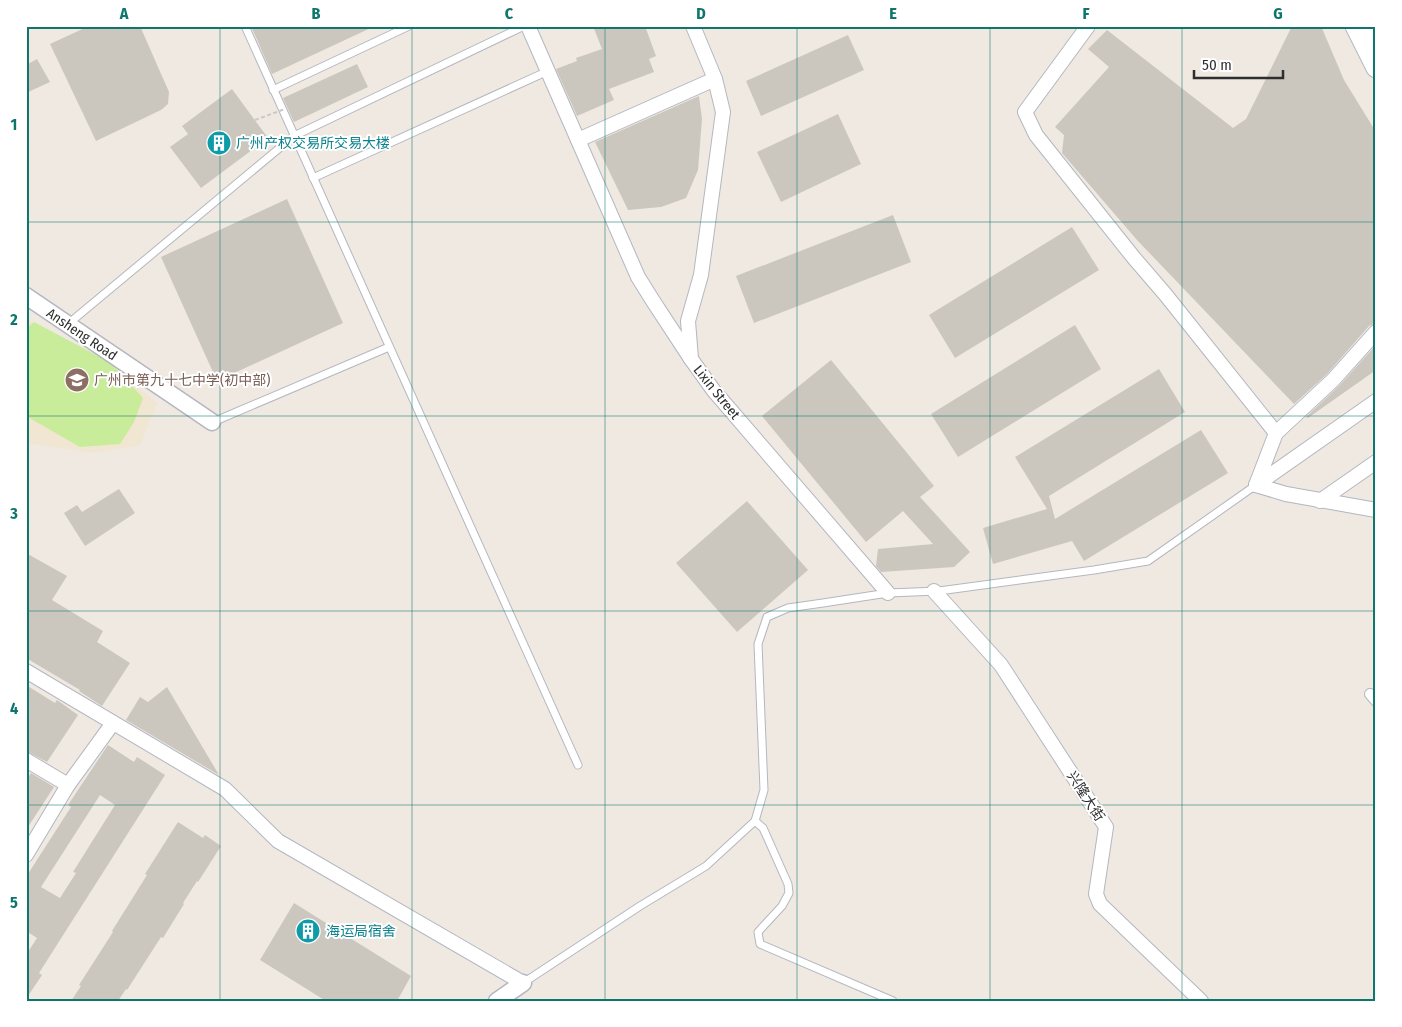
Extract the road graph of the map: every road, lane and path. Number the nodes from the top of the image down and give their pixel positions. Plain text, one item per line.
1 (245, 26) edge
2 (409, 26) edge
3 (524, 26) edge
4 (528, 26) edge
5 (693, 26) edge
6 (1088, 26) edge
7 (1356, 26) edge
8 (1371, 26) edge
9 (1376, 37) edge
10 (1376, 68) edge
11 (548, 71) junction
12 (715, 79) junction
13 (273, 90) junction
14 (284, 109) dead end
15 (255, 120) dead end
16 (294, 136) junction
17 (578, 140) junction
18 (313, 178) junction
19 (26, 296) edge
20 (68, 324) junction
21 (1376, 332) edge
22 (389, 347) junction
23 (691, 359) junction
24 (1376, 401) edge
25 (212, 422) joint
26 (1276, 433) junction
27 (1376, 462) edge
28 (1256, 484) junction
29 (1320, 501) junction
30 (1376, 510) edge
31 (934, 591) junction
32 (888, 593) junction
33 (26, 671) edge
34 (113, 722) junction
35 (26, 760) edge
36 (578, 765) dead end
37 (68, 785) junction
38 (755, 821) junction
39 (26, 854) edge
40 (522, 983) junction
41 (497, 1001) edge
42 (893, 1001) edge
43 (1201, 1001) edge

1 - 13 lane
2 - 13 lane
3 - 16 lane
4 - 11 street
5 - 12 street, Lixin Street
6 - 26 street
7 - 10 main road
8 - 9 main road
11 - 17 street
11 - 18 lane
12 - 17 street
12 - 23 street, Lixin Street
13 - 16 lane
14 - 15 path, bridge
16 - 18 lane
16 - 20 lane
17 - 23 street
18 - 22 lane
19 - 20 street, Ansheng Road
20 - 25 street, Ansheng Road
21 - 26 street
22 - 25 lane
22 - 36 lane
23 - 32 street, Lixin Street
24 - 28 street
26 - 28 street
27 - 29 street
28 - 29 street
28 - 31 lane
29 - 30 street
31 - 32 lane
31 - 43 street, 兴隆大街
32 - 38 lane
33 - 34 street
34 - 37 street
34 - 40 street
35 - 37 street
37 - 39 street
38 - 40 lane
38 - 42 lane
40 - 41 street

